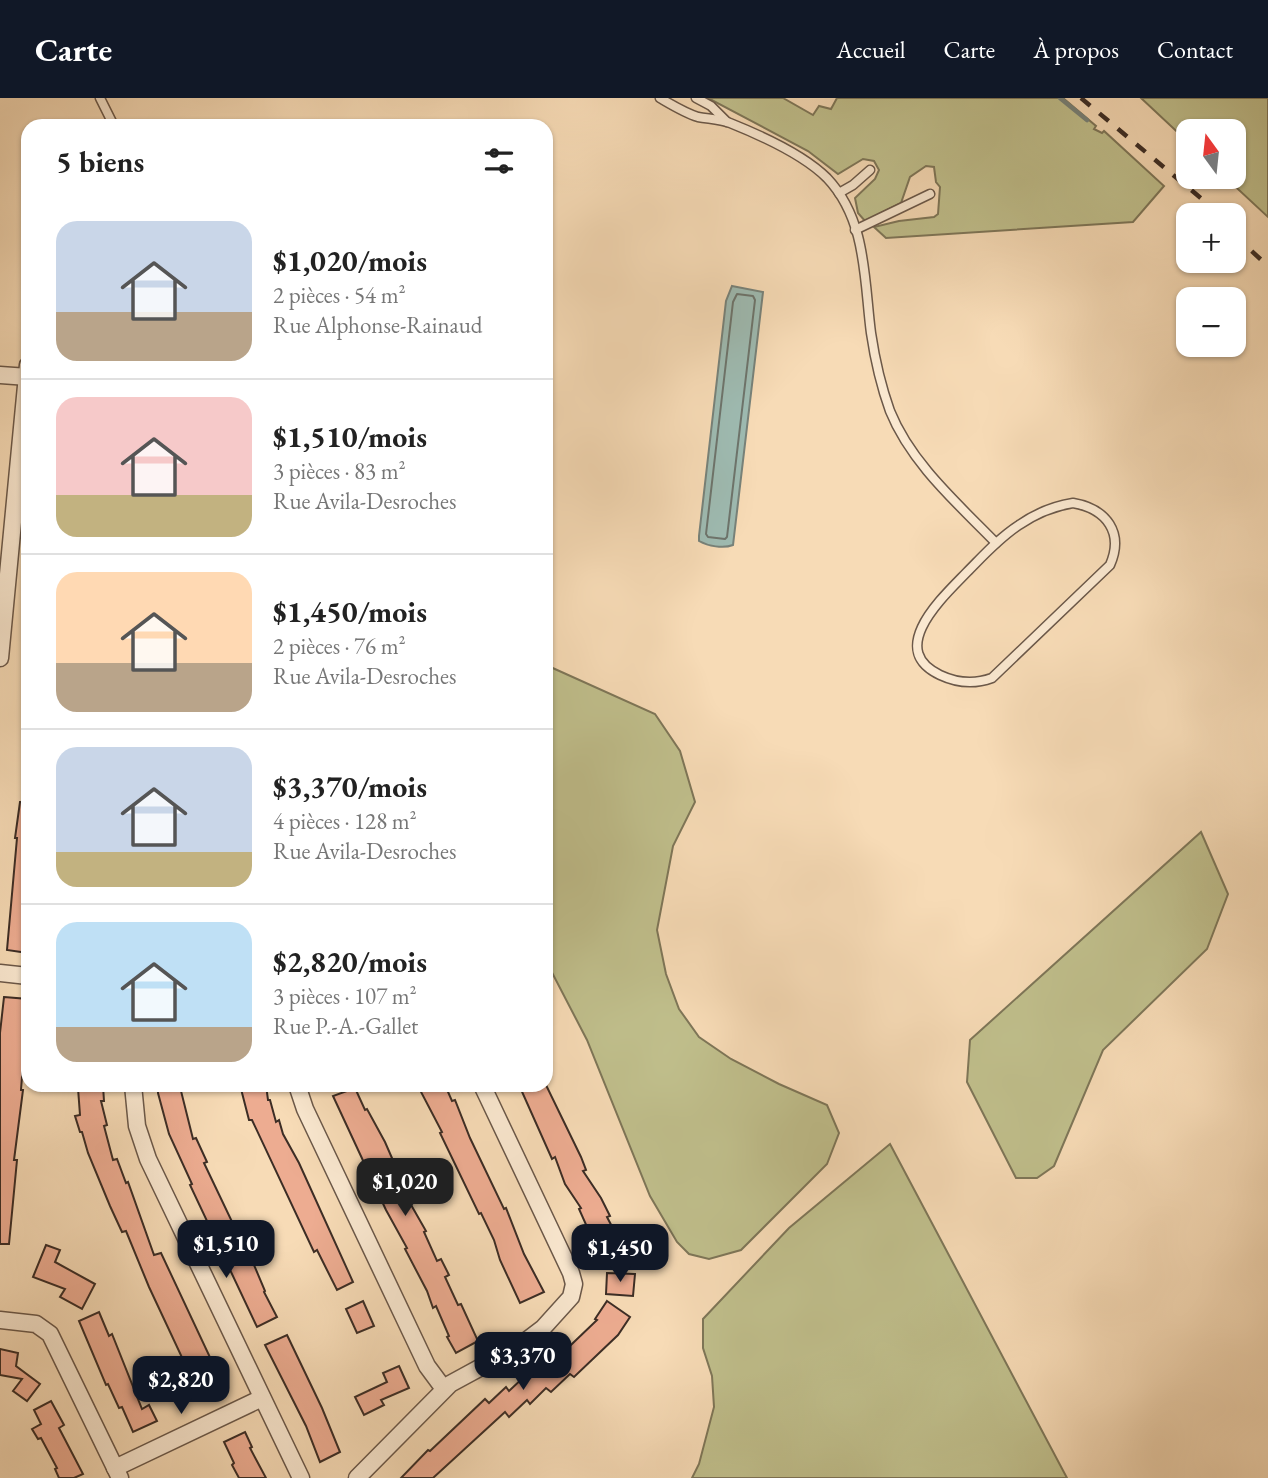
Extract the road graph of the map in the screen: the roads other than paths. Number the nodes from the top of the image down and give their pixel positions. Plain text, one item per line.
1 (100, 98) edge
2 (660, 98) edge
3 (696, 98) edge
4 (110, 119) edge
5 (727, 122) junction
6 (870, 170) dead end
7 (839, 193) junction
8 (930, 194) dead end
9 (855, 230) junction
10 (21, 373) edge
11 (0, 374) edge
12 (21, 426) edge
13 (6, 539) edge
14 (996, 543) junction
15 (0, 658) edge
16 (0, 973) edge
17 (21, 975) edge
18 (134, 1092) edge
19 (299, 1092) edge
20 (485, 1092) edge
21 (0, 1320) edge
22 (443, 1389) junction
23 (262, 1398) junction
24 (117, 1473) edge
25 (301, 1478) edge
26 (358, 1478) edge

1 - 4 lane
2 - 5 lane
3 - 5 lane
5 - 7 lane
6 - 7 lane
7 - 9 lane
8 - 9 lane
9 - 14 lane
10 - 11 street
12 - 13 street
13 - 15 street
14 - 14 lane
16 - 17 street
18 - 23 street
19 - 22 street
20 - 22 street
21 - 24 street
22 - 26 street
23 - 24 street
23 - 25 street

